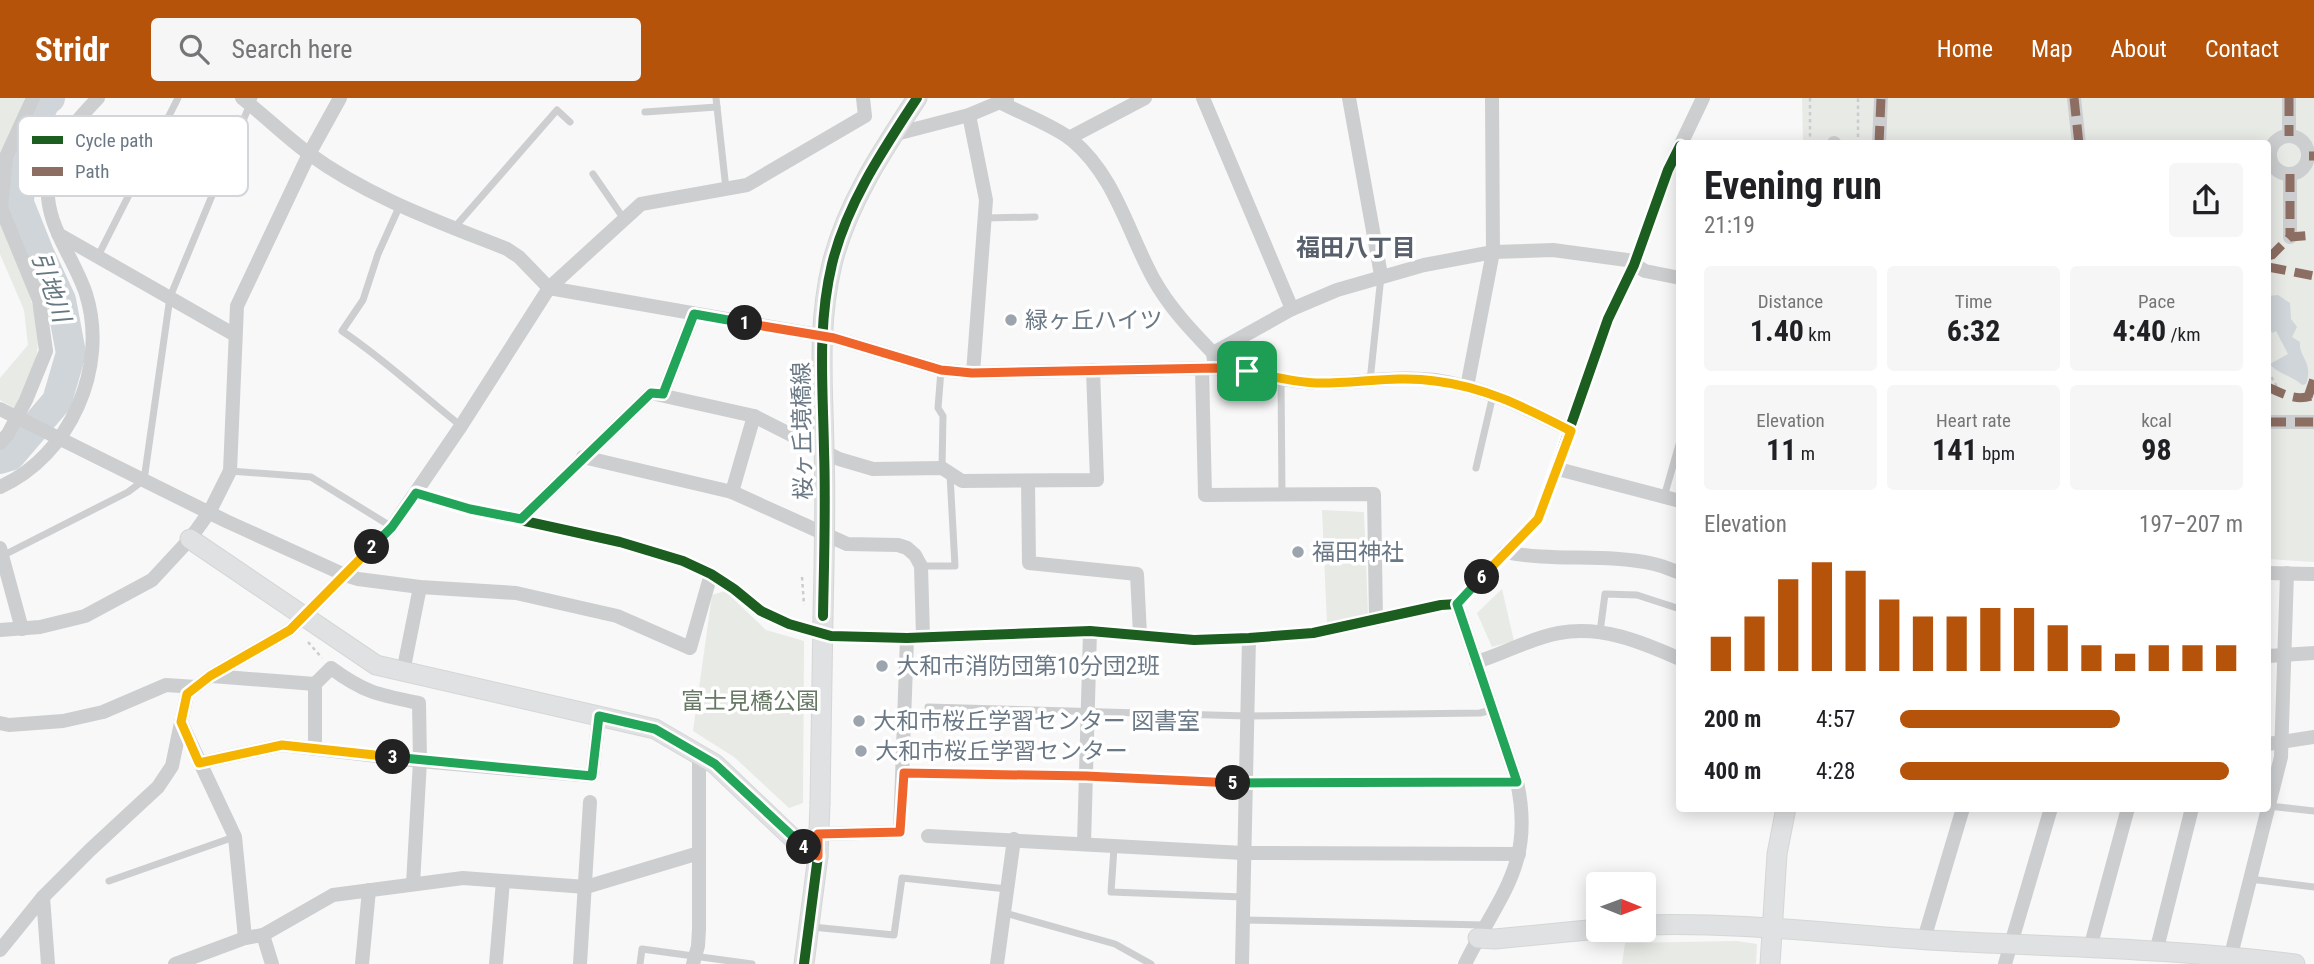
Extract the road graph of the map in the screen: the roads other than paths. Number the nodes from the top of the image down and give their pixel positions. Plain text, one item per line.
1 (33, 98) edge
2 (98, 98) edge
3 (178, 98) edge
4 (340, 98) edge
5 (716, 98) edge
6 (863, 98) edge
7 (916, 98) edge
8 (1145, 98) edge
9 (1203, 98) edge
10 (1349, 98) edge
11 (1492, 98) edge
12 (1703, 98) edge
13 (1881, 98) edge
14 (2074, 98) edge
15 (2289, 98) edge
16 (249, 100) edge
17 (1004, 100) edge
18 (717, 107) junction
19 (645, 112) dead end
20 (968, 115) junction
21 (25, 116) edge
22 (81, 116) edge
23 (169, 116) edge
24 (570, 122) dead end
25 (18, 131) edge
26 (892, 135) junction
27 (2289, 136) junction
28 (1069, 138) junction
29 (1683, 140) edge
30 (1879, 140) edge
31 (2079, 140) edge
32 (2271, 150) edge
33 (309, 154) junction
34 (1676, 155) edge
35 (2311, 156) edge
36 (2271, 160) edge
37 (593, 174) dead end
38 (2290, 174) junction
39 (726, 189) junction
40 (48, 196) edge
41 (128, 196) edge
42 (211, 196) edge
43 (400, 205) junction
44 (1035, 217) dead end
45 (986, 218) junction
46 (624, 219) junction
47 (454, 228) junction
48 (58, 234) junction
49 (2290, 237) dead end
50 (1493, 252) junction
51 (98, 256) junction
52 (1634, 265) junction
53 (1381, 275) junction
54 (1676, 277) edge
55 (549, 288) junction
56 (170, 297) junction
57 (1292, 309) junction
58 (694, 314) junction
59 (235, 335) junction
60 (821, 336) junction
61 (1213, 353) junction
62 (1208, 368) junction
63 (941, 370) junction
64 (1093, 370) junction
65 (972, 373) junction
66 (1281, 378) junction
67 (1370, 381) junction
68 (1467, 387) junction
69 (663, 394) junction
70 (1493, 394) junction
71 (0, 410) edge
72 (754, 416) junction
73 (20, 419) junction
74 (2271, 422) edge
75 (2314, 422) edge
76 (461, 426) junction
77 (1571, 431) junction
78 (56, 438) junction
79 (0, 443) edge
80 (824, 452) junction
81 (1676, 455) edge
82 (583, 457) junction
83 (1476, 468) dead end
84 (1558, 469) junction
85 (230, 471) junction
86 (946, 472) junction
87 (144, 480) junction
88 (1028, 482) junction
89 (0, 487) edge
90 (732, 492) junction
91 (416, 493) junction
92 (1282, 496) junction
93 (1664, 497) junction
94 (1676, 500) edge
95 (210, 511) junction
96 (521, 519) junction
97 (392, 527) junction
98 (824, 534) junction
99 (190, 539) junction
100 (1, 552) edge
101 (1505, 552) junction
102 (921, 566) junction
103 (1676, 572) edge
104 (2271, 573) edge
105 (2287, 573) junction
106 (711, 574) junction
107 (2314, 574) edge
108 (345, 575) junction
109 (420, 587) junction
110 (1457, 604) junction
111 (1676, 608) edge
112 (303, 618) junction
113 (1376, 620) junction
114 (22, 629) junction
115 (0, 630) edge
116 (1090, 631) junction
117 (1600, 632) junction
118 (1140, 635) junction
119 (923, 636) junction
120 (908, 638) junction
121 (1249, 638) junction
122 (2314, 653) edge
123 (2286, 654) junction
124 (2271, 656) edge
125 (1676, 657) edge
126 (1476, 662) junction
127 (403, 672) junction
128 (210, 676) junction
129 (315, 684) junction
130 (196, 687) junction
131 (928, 707) dead end
132 (1493, 710) junction
133 (1088, 711) junction
134 (599, 716) junction
135 (1247, 716) junction
136 (181, 722) junction
137 (0, 723) edge
138 (2314, 737) edge
139 (2275, 743) edge
140 (316, 749) junction
141 (699, 754) junction
142 (420, 761) junction
143 (199, 763) junction
144 (904, 773) junction
145 (1086, 776) junction
146 (1517, 782) junction
147 (1245, 783) junction
148 (2271, 799) edge
149 (590, 802) dead end
150 (2271, 807) edge
151 (2314, 811) edge
152 (1785, 812) edge
153 (1962, 812) edge
154 (2050, 812) edge
155 (2127, 812) edge
156 (2191, 812) edge
157 (2268, 812) edge
158 (818, 834) junction
159 (928, 836) dead end
160 (235, 837) junction
161 (1014, 839) junction
162 (1084, 844) junction
163 (1114, 848) junction
164 (699, 853) junction
165 (1243, 853) junction
166 (1519, 854) junction
167 (818, 856) junction
168 (2250, 879) junction
169 (503, 880) junction
170 (109, 881) dead end
171 (413, 884) junction
172 (586, 887) junction
173 (2314, 887) edge
174 (1008, 889) junction
175 (369, 890) junction
176 (43, 897) junction
177 (1243, 897) junction
178 (1004, 912) junction
179 (1242, 919) junction
180 (1656, 925) edge
181 (810, 927) junction
182 (1773, 928) junction
183 (1586, 930) edge
184 (1482, 932) junction
185 (263, 935) junction
186 (245, 938) junction
187 (1924, 940) junction
188 (2011, 944) junction
189 (2090, 948) junction
190 (0, 950) edge
191 (2156, 952) junction
192 (2231, 956) junction
193 (693, 960) edge
194 (48, 964) edge
195 (175, 964) edge
196 (272, 964) edge
197 (362, 964) edge
198 (496, 964) edge
199 (580, 964) edge
200 (640, 964) edge
201 (751, 964) edge
202 (804, 964) edge
203 (997, 964) edge
204 (1151, 964) edge
205 (1242, 964) edge
206 (1465, 964) edge
207 (1770, 964) edge
208 (2005, 964) edge
209 (2295, 964) edge

1 - 21 street
2 - 22 street
3 - 23 lane
4 - 33 street
5 - 18 lane
6 - 39 street
7 - 26 street, 桜ヶ丘境橋線
8 - 28 street
9 - 57 street
10 - 53 street
11 - 50 street
12 - 29 street
13 - 30 street
14 - 31 street
15 - 27 street
16 - 33 street
17 - 20 street
17 - 28 street
18 - 19 lane
18 - 39 lane
20 - 26 street
20 - 45 street
24 - 47 lane
25 - 73 street
26 - 60 street, 桜ヶ丘境橋線
27 - 32 street
27 - 35 street
28 - 61 street
33 - 43 street
33 - 59 street
34 - 52 street
35 - 38 street
36 - 38 street
37 - 46 lane
38 - 49 street
39 - 46 street
40 - 48 street
41 - 51 lane
42 - 56 lane
43 - 47 street
43 - 76 lane
44 - 45 lane
45 - 65 street
46 - 55 street
47 - 55 street
48 - 51 street
48 - 78 street
50 - 52 street
50 - 53 street
50 - 68 street
51 - 56 street
52 - 54 street
52 - 77 street
53 - 57 street
53 - 67 lane
55 - 58 street
55 - 76 street
56 - 59 street
56 - 87 lane
57 - 61 street
58 - 60 street
58 - 69 street
59 - 85 street
60 - 63 street
60 - 80 street, 桜ヶ丘境橋線
61 - 62 street
62 - 64 street
62 - 66 street
62 - 92 street
63 - 65 street
63 - 86 lane
64 - 65 street
64 - 88 street
66 - 67 street
66 - 92 lane
67 - 68 street
68 - 70 street
69 - 72 street
69 - 82 street
70 - 77 street
70 - 83 lane
71 - 73 street
72 - 80 street
72 - 90 street
73 - 78 street
73 - 79 street
74 - 75 street
76 - 91 street
77 - 84 street
78 - 87 street
78 - 89 street
80 - 86 street
80 - 98 street, 桜ヶ丘境橋線
81 - 93 lane
82 - 90 street
82 - 96 street
84 - 93 street
84 - 101 street
85 - 95 street
85 - 97 lane
86 - 88 street
86 - 102 lane
87 - 95 street
87 - 100 lane
88 - 118 street
90 - 98 street
91 - 96 street
91 - 97 street
92 - 113 street
93 - 94 street
95 - 99 street
95 - 108 street
96 - 106 street
97 - 108 street
98 - 102 street
98 - 158 street, 桜ヶ丘境橋線, bridge
99 - 112 street
99 - 114 street
100 - 114 street
101 - 103 street
101 - 110 street
102 - 119 street
104 - 105 street
105 - 107 street
105 - 123 street
106 - 109 street
106 - 120 street
108 - 109 street
108 - 112 street
109 - 127 street
110 - 113 street
110 - 126 street
111 - 117 lane
112 - 127 street
112 - 128 street
113 - 121 street
114 - 115 street
116 - 118 street
116 - 119 street
116 - 133 street
117 - 125 street
117 - 126 street
118 - 121 street
119 - 120 street
120 - 144 street
121 - 135 street
122 - 123 street
123 - 124 street
123 - 139 street
126 - 132 street
127 - 134 street
128 - 129 street
128 - 130 street
129 - 140 street
129 - 142 street
130 - 136 street
130 - 137 street
131 - 133 lane
132 - 135 lane
132 - 146 street
133 - 135 lane
133 - 145 street
134 - 141 street
134 - 142 street
135 - 147 street
136 - 143 street
136 - 176 street
138 - 139 street
139 - 148 street
140 - 142 street
140 - 143 street
141 - 164 street
141 - 167 street
142 - 171 street
143 - 160 street
144 - 145 lane
144 - 158 street
145 - 147 lane
145 - 162 street
146 - 147 lane
146 - 166 street
147 - 165 street
149 - 172 street
150 - 151 lane
152 - 182 street
153 - 187 street
154 - 188 street
155 - 189 street
156 - 191 street
157 - 168 street
158 - 167 street, 桜ヶ丘境橋線
159 - 161 street
160 - 170 lane
160 - 186 street
161 - 162 street
161 - 174 street
162 - 163 street
163 - 165 street
163 - 177 lane
164 - 172 street
164 - 193 street
165 - 166 street
165 - 177 street
166 - 184 street
167 - 181 street, 桜ヶ丘境橋線
168 - 173 lane
168 - 192 street
169 - 171 street
169 - 172 street
169 - 198 street
171 - 175 street
172 - 199 street
174 - 178 street
174 - 181 lane
175 - 185 street
175 - 197 street
176 - 190 street
176 - 194 street
177 - 179 street
178 - 203 street
178 - 204 lane
179 - 184 lane
179 - 205 street
180 - 182 street
181 - 202 street, 桜ヶ丘境橋線
182 - 187 street
182 - 207 street
183 - 184 street
184 - 206 street
185 - 186 street
185 - 196 street
186 - 195 street
187 - 188 street
188 - 189 street
188 - 208 street
189 - 191 street
191 - 192 street
192 - 209 street
193 - 200 lane
193 - 201 lane

